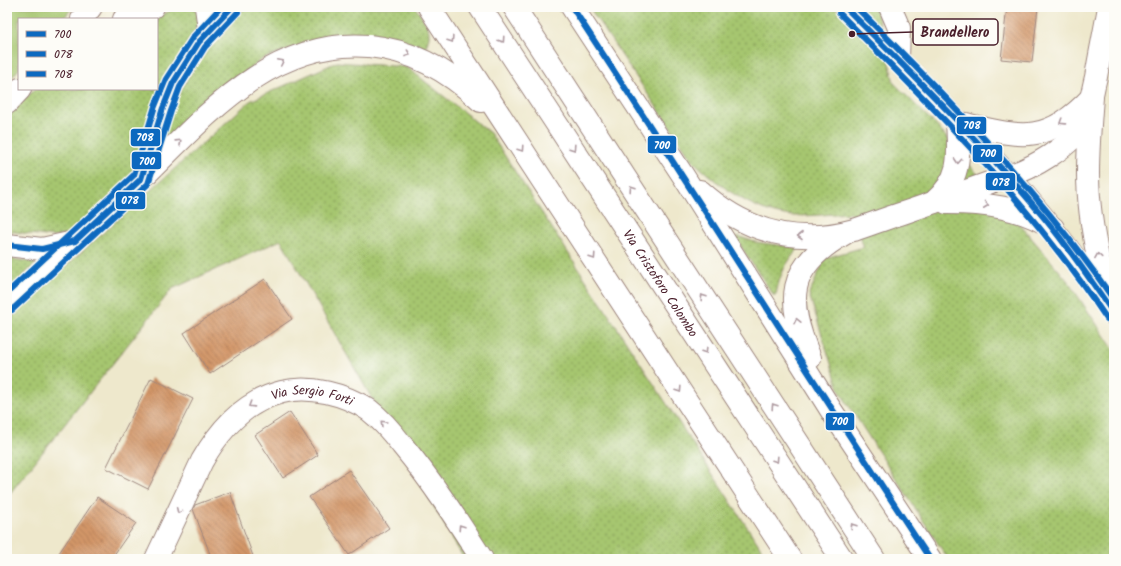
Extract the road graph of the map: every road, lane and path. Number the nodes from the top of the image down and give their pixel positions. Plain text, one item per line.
1 (92, 7) edge
2 (153, 7) edge
3 (206, 7) edge
4 (232, 7) edge
5 (429, 7) edge
6 (480, 7) edge
7 (514, 7) edge
8 (572, 7) edge
9 (845, 7) edge
10 (890, 7) edge
11 (1109, 7) edge
12 (83, 18) edge
13 (126, 18) edge
14 (209, 29) junction
15 (898, 60) junction
16 (19, 90) edge
17 (1092, 97) junction
18 (7, 103) edge
19 (503, 121) junction
20 (957, 122) junction
21 (1008, 176) junction
22 (684, 177) junction
23 (142, 179) junction
24 (934, 203) junction
25 (1054, 228) junction
26 (852, 230) junction
27 (76, 241) junction
28 (7, 245) edge
29 (7, 304) edge
30 (1112, 311) edge
31 (831, 410) junction
32 (786, 556) edge
33 (156, 559) edge
34 (482, 559) edge
35 (842, 559) edge
36 (874, 559) edge
37 (930, 559) edge

1 - 12 main road
2 - 13 main road
3 - 14 main road
4 - 14 main road
5 -> 19 main road
6 -> 35 main road, Via Cristoforo Colombo
36 -> 7 main road
8 - 22 main road
9 - 15 main road
10 - 15 main road
11 - 17 main road
14 - 23 main road
15 - 20 main road
16 - 18 main road
17 -> 20 main road
17 - 21 main road
30 -> 17 main road
23 -> 19 main road
19 -> 32 main road
20 - 21 main road
20 -> 24 main road
21 - 24 main road
21 - 25 main road
26 -> 22 main road
22 - 31 main road
23 - 27 main road
24 -> 25 main road
24 - 26 main road
25 - 30 main road
31 -> 26 main road
27 - 28 main road
27 - 29 main road
31 - 37 main road
34 -> 33 main road, Via Sergio Forti

